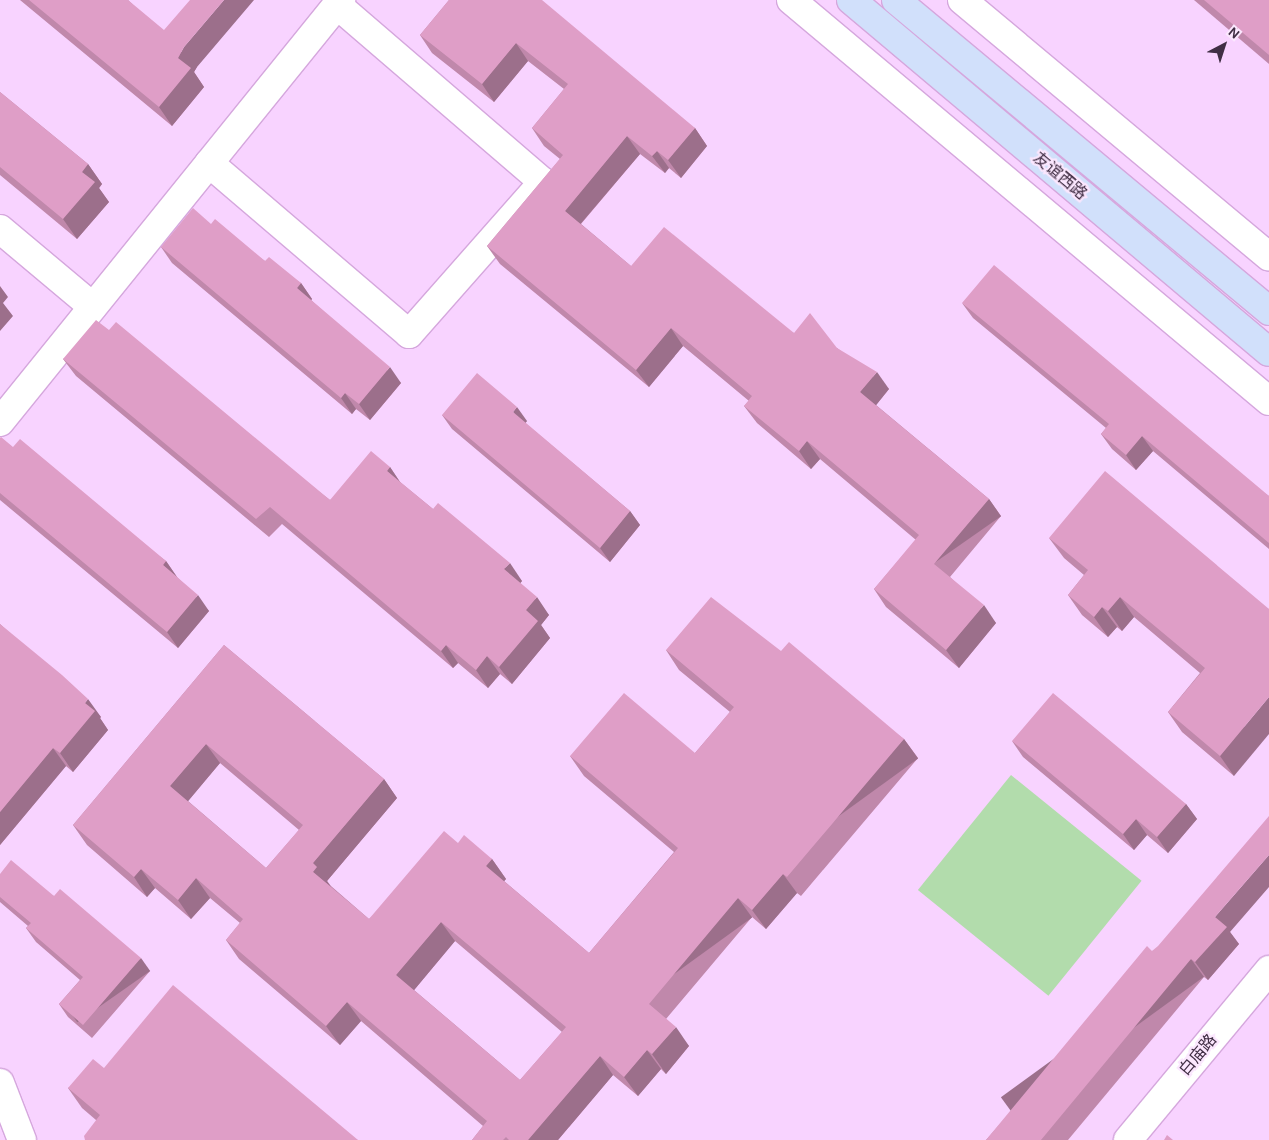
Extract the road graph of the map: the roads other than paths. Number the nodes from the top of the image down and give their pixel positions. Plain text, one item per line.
1 (792, 0) edge
2 (851, 0) edge
3 (896, 0) edge
4 (962, 0) edge
5 (339, 3) edge
6 (209, 163) junction
7 (0, 229) edge
8 (1269, 257) edge
9 (93, 307) junction
10 (1269, 312) edge
11 (1269, 352) edge
12 (1269, 401) edge
13 (0, 422) edge
14 (1269, 970) edge
15 (0, 1083) edge
16 (22, 1140) edge
17 (1128, 1140) edge

1 - 12 street
2 - 11 main road, 友谊西路
3 - 10 main road, 友谊西路
4 - 8 street
5 - 6 street
5 - 6 street
6 - 9 street
7 - 9 street
9 - 13 street
14 - 17 street, 白庙路
15 - 16 street

